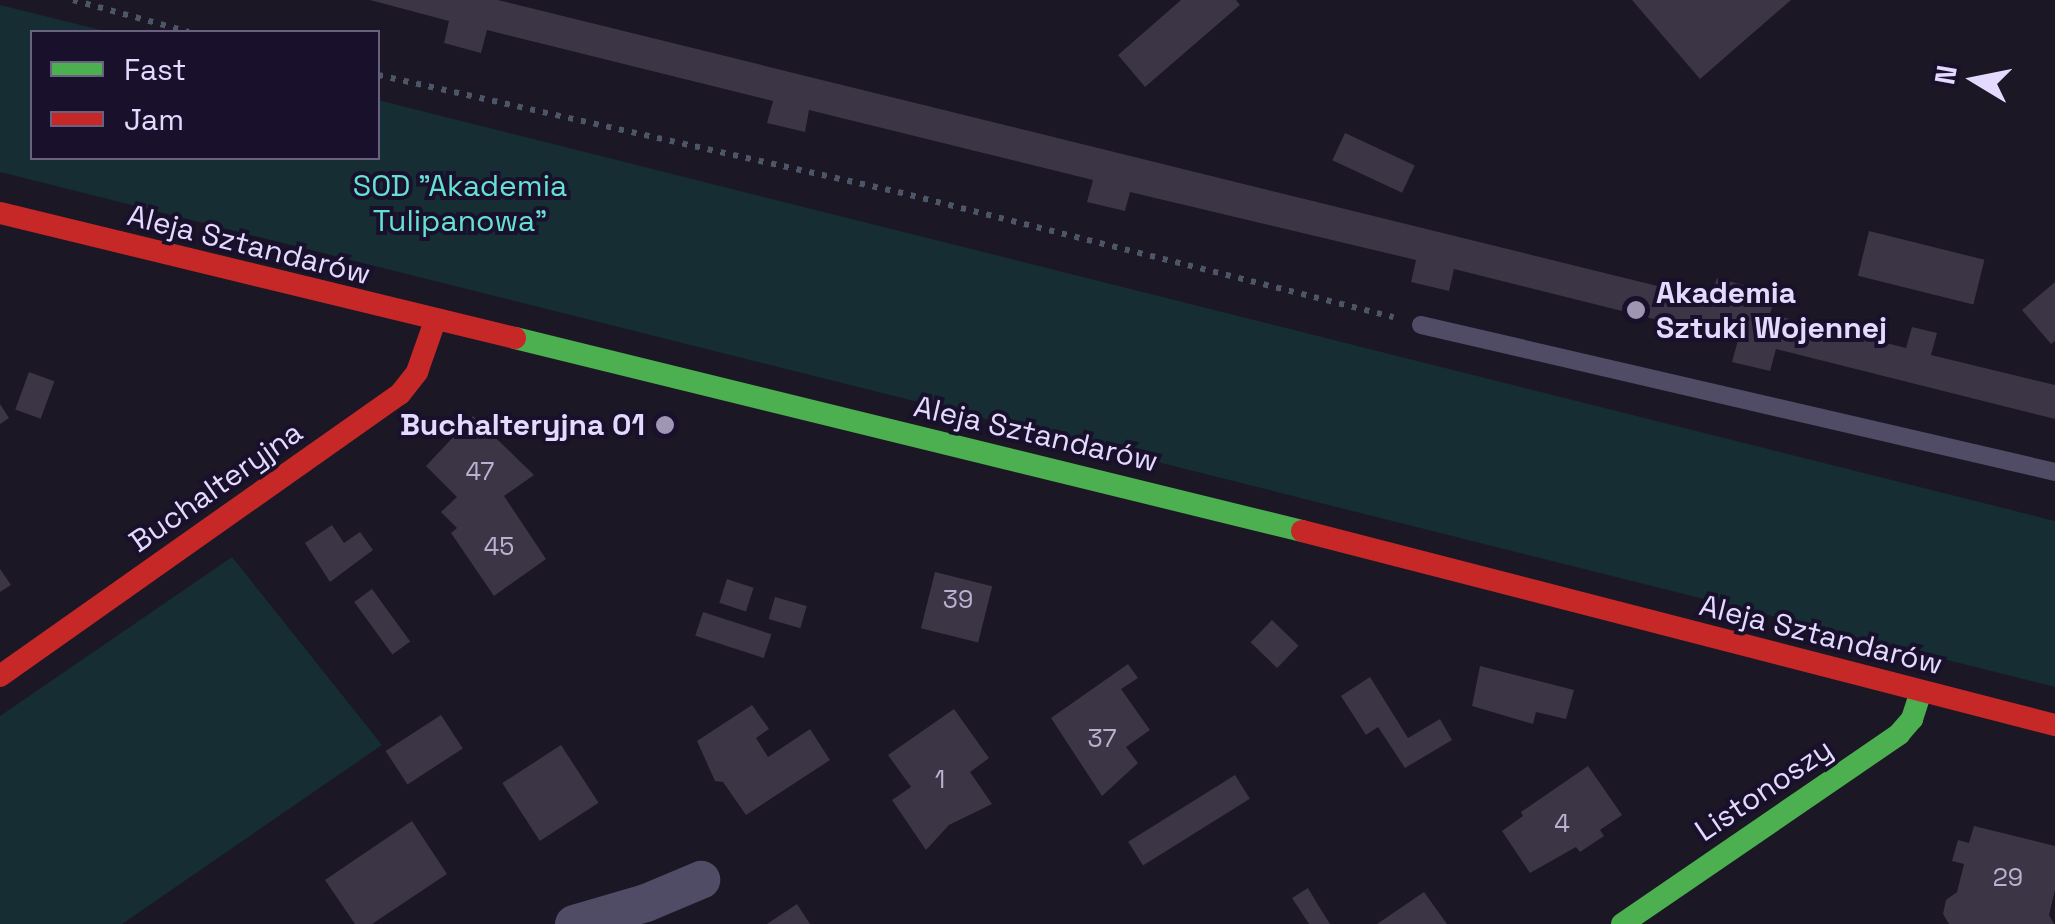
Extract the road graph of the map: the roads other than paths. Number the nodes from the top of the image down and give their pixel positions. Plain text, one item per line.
1 (0, 213) edge
2 (435, 321) junction
3 (1421, 324) road end
4 (2055, 472) edge
5 (0, 676) edge
6 (1921, 692) junction
7 (2055, 725) edge
8 (702, 880) dead end
9 (574, 924) edge
10 (1622, 924) edge

1 - 2 street, Aleja Sztandarów
2 - 5 street, Buchalteryjna
2 - 6 street, Aleja Sztandarów
3 - 4 lane
6 - 7 street, Aleja Sztandarów
6 - 10 street, Listonoszy
8 - 9 street

